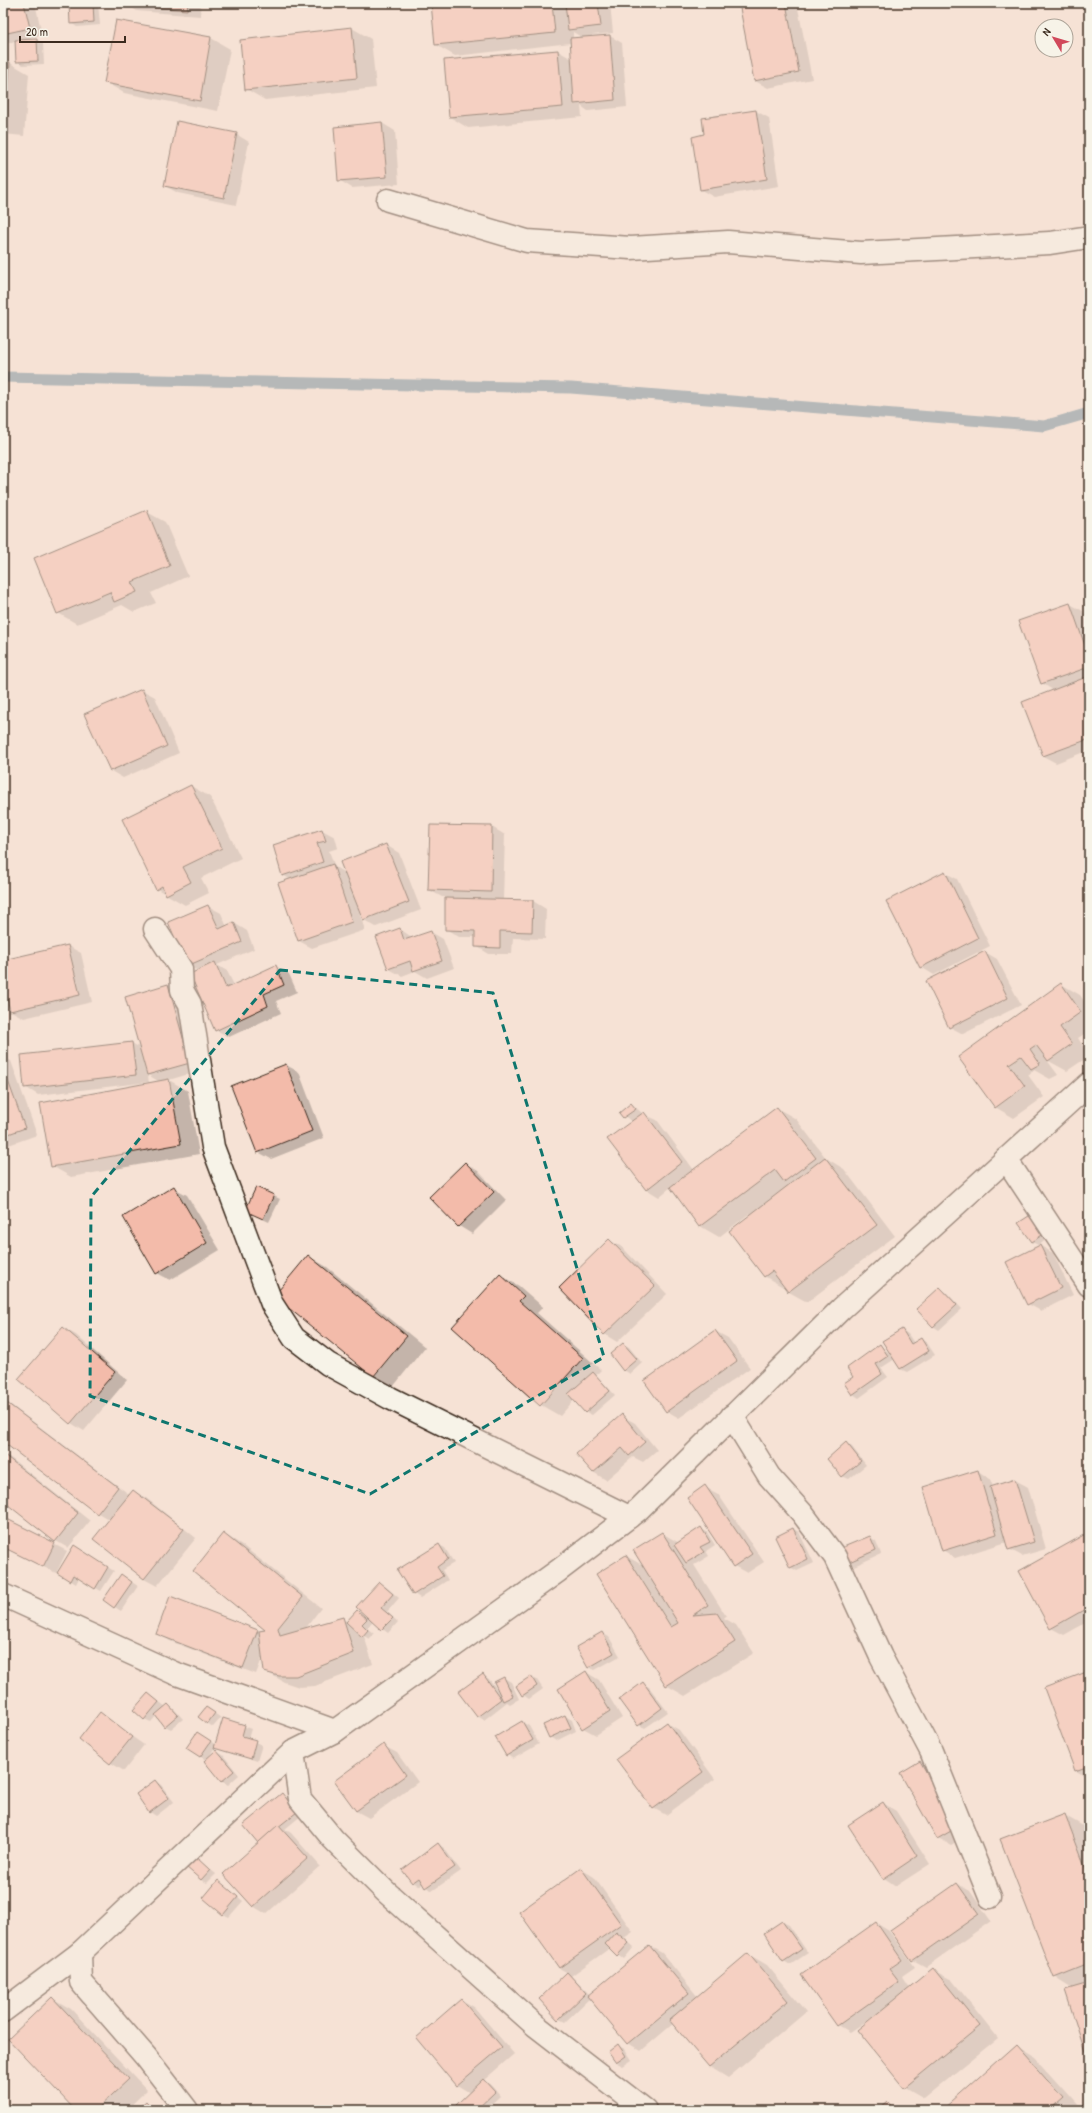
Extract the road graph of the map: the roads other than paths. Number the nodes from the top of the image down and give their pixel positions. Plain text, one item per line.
1 (388, 200) dead end
2 (1089, 237) edge
3 (155, 929) dead end
4 (1089, 1084) edge
5 (1006, 1159) junction
6 (1089, 1285) edge
7 (732, 1416) junction
8 (629, 1517) junction
9 (3, 1595) edge
10 (336, 1731) junction
11 (293, 1752) junction
12 (990, 1897) dead end
13 (80, 1954) junction
14 (3, 2011) edge
15 (187, 2110) edge
16 (645, 2110) edge

1 - 2 street
3 - 8 street
4 - 5 street
5 - 6 street
5 - 7 street
7 - 8 street
7 - 12 street
8 - 10 street
9 - 10 street
10 - 11 street
11 - 13 street
11 - 16 street
13 - 14 street
13 - 15 street

